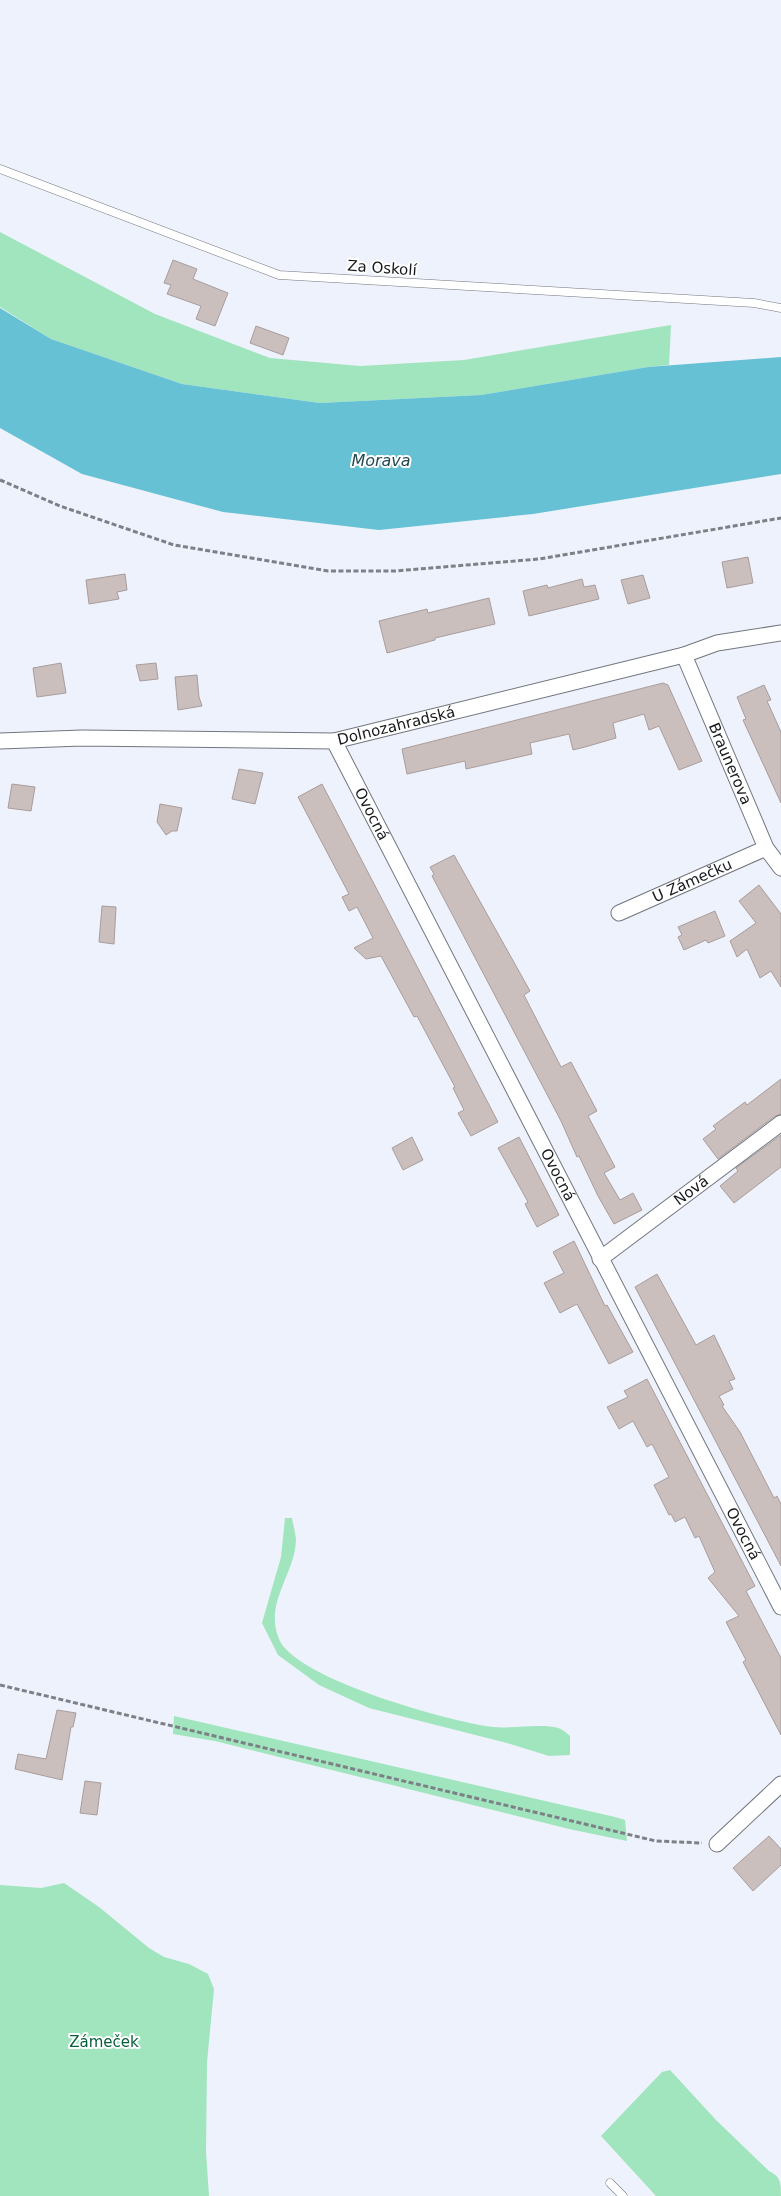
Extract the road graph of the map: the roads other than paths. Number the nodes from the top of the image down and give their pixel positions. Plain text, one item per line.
1 (0, 169) edge
2 (781, 308) edge
3 (781, 633) edge
4 (684, 655) junction
5 (0, 741) edge
6 (334, 741) junction
7 (766, 848) junction
8 (781, 868) edge
9 (619, 913) dead end
10 (781, 1123) edge
11 (600, 1258) junction
12 (781, 1608) edge
13 (781, 1784) edge
14 (717, 1844) road end
15 (610, 2182) dead end
16 (623, 2196) edge

1 - 2 lane, Za Oskolí
3 - 4 street, Dolnozahradská
4 - 6 street, Dolnozahradská
4 - 7 street, Braunerova
5 - 6 street, Dolnozahradská
6 - 11 street, Ovocná
7 - 8 street, Braunerova
7 - 9 street, U Zámečku
10 - 11 street, Nová
11 - 12 street, Ovocná
13 - 14 street
15 - 16 lane

